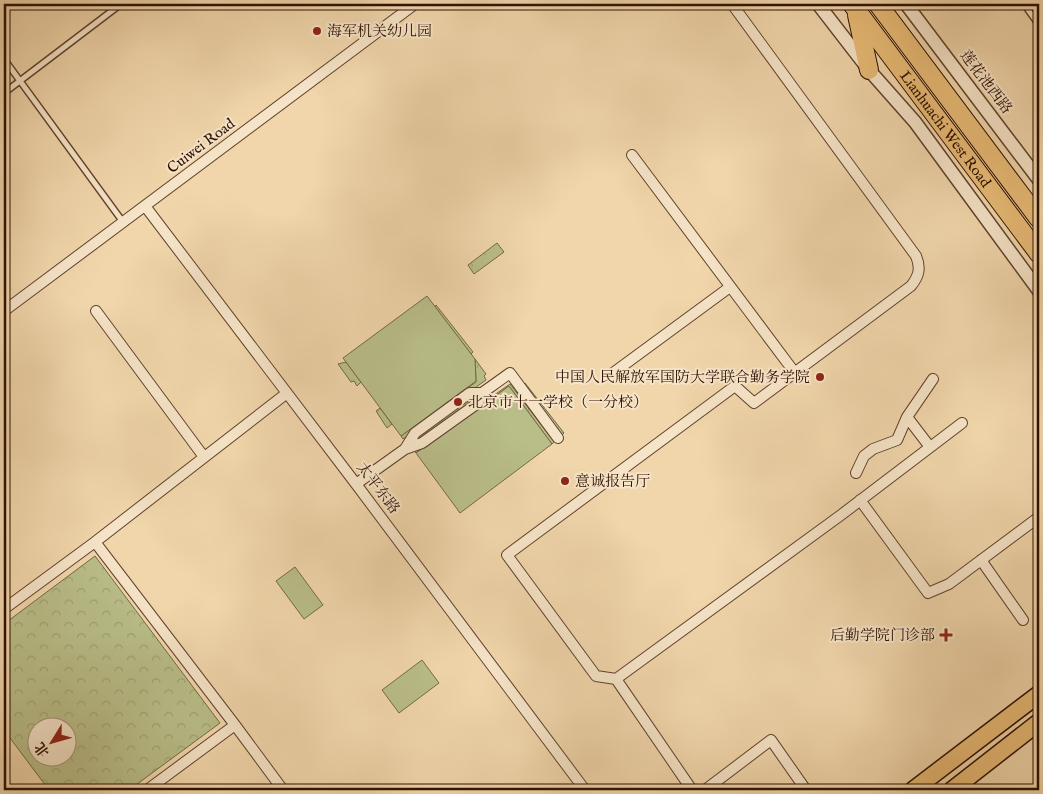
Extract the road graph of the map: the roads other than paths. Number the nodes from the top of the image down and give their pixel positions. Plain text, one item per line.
1 (121, 4) edge
2 (415, 4) edge
3 (732, 4) edge
4 (818, 4) edge
5 (878, 4) edge
6 (906, 4) edge
7 (1024, 4) edge
8 (854, 6) edge
9 (1039, 25) edge
10 (4, 59) edge
11 (869, 70) junction
12 (20, 81) junction
13 (4, 93) edge
14 (632, 155) dead end
15 (1039, 180) edge
16 (145, 206) junction
17 (1039, 219) edge
18 (124, 222) junction
19 (1039, 254) edge
20 (730, 287) junction
21 (1039, 291) edge
22 (96, 310) dead end
23 (4, 311) edge
24 (613, 373) dead end
25 (795, 373) junction
26 (932, 379) dead end
27 (287, 393) junction
28 (907, 417) junction
29 (962, 422) dead end
30 (558, 438) dead end
31 (930, 447) junction
32 (204, 457) junction
33 (856, 473) dead end
34 (356, 484) junction
35 (860, 500) junction
36 (1039, 517) edge
37 (95, 542) junction
38 (981, 560) junction
39 (4, 609) edge
40 (1023, 620) dead end
41 (616, 679) junction
42 (1039, 694) edge
43 (1039, 722) edge
44 (235, 725) junction
45 (147, 790) edge
46 (283, 790) edge
47 (585, 790) edge
48 (692, 790) edge
49 (705, 790) edge
50 (806, 790) edge
51 (913, 790) edge
52 (952, 790) edge

1 - 12 lane
2 - 16 street, Cuiwei Road
3 - 25 street
4 - 11 street
5 - 17 highway, Lianhuachi West Road
6 - 15 street, 莲花池西路
7 - 9 lane
8 - 11 highway
8 - 19 highway, Lianhuachi West Road
10 - 12 lane
11 - 21 street
12 - 13 lane
12 - 18 lane
14 - 20 street
16 - 18 street, Cuiwei Road
16 - 27 street, 太平东路
18 - 23 street, Cuiwei Road
20 - 24 street
20 - 25 street
22 - 32 street
25 - 41 street
26 - 28 street
27 - 32 street
27 - 34 street, 太平东路
28 - 31 street
28 - 33 street
29 - 31 street
30 - 34 street
31 - 35 street
32 - 37 street
34 - 47 street, 太平东路
35 - 38 street
35 - 41 street
36 - 38 street
37 - 39 street
37 - 44 street
38 - 40 street
41 - 48 street
42 - 51 main road
43 - 52 main road
44 - 45 street
44 - 46 street
49 - 50 street

